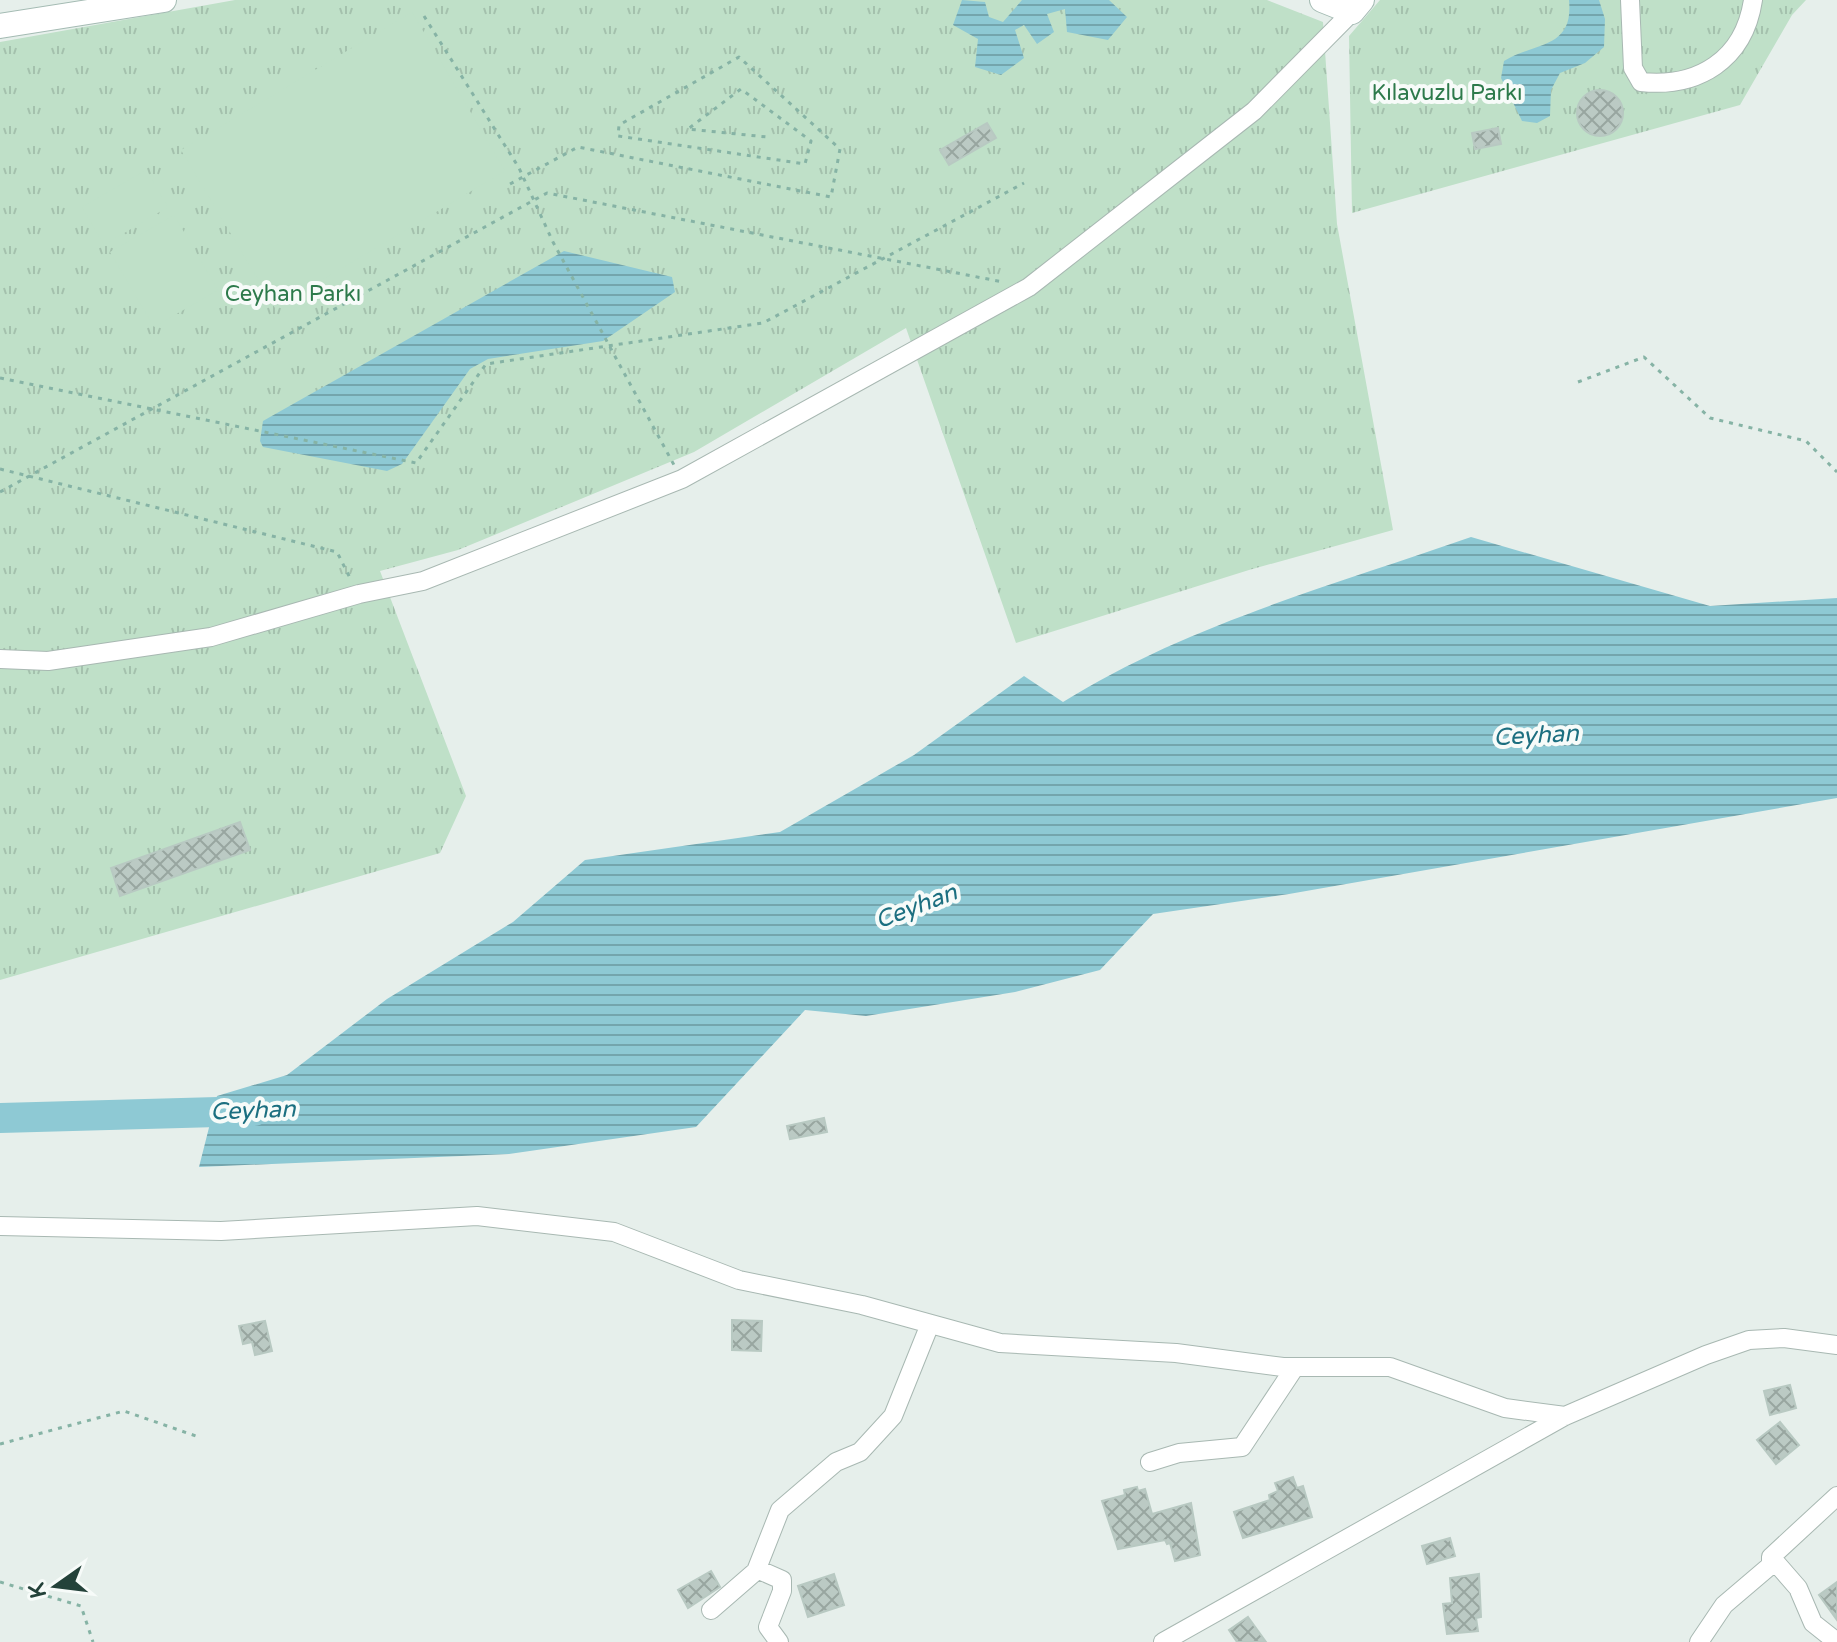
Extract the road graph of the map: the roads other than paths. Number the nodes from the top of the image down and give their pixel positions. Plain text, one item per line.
1 (164, 0) edge
2 (1322, 0) edge
3 (1630, 0) edge
4 (1753, 0) edge
5 (1357, 6) edge
6 (0, 26) edge
7 (0, 659) edge
8 (0, 1226) edge
9 (930, 1324) junction
10 (1837, 1345) edge
11 (1295, 1367) junction
12 (1565, 1416) junction
13 (1150, 1462) dead end
14 (1837, 1496) edge
15 (1771, 1557) junction
16 (757, 1569) junction
17 (711, 1610) dead end
18 (779, 1642) edge
19 (1163, 1642) edge
20 (1699, 1642) edge
21 (1837, 1642) edge

1 - 6 street
2 - 5 street
3 - 4 street
5 - 7 street
8 - 9 street
9 - 11 street
9 - 16 street
10 - 12 street
11 - 12 street
11 - 13 street
12 - 19 street
14 - 15 street
15 - 20 street
15 - 21 street
16 - 17 street
16 - 18 street

